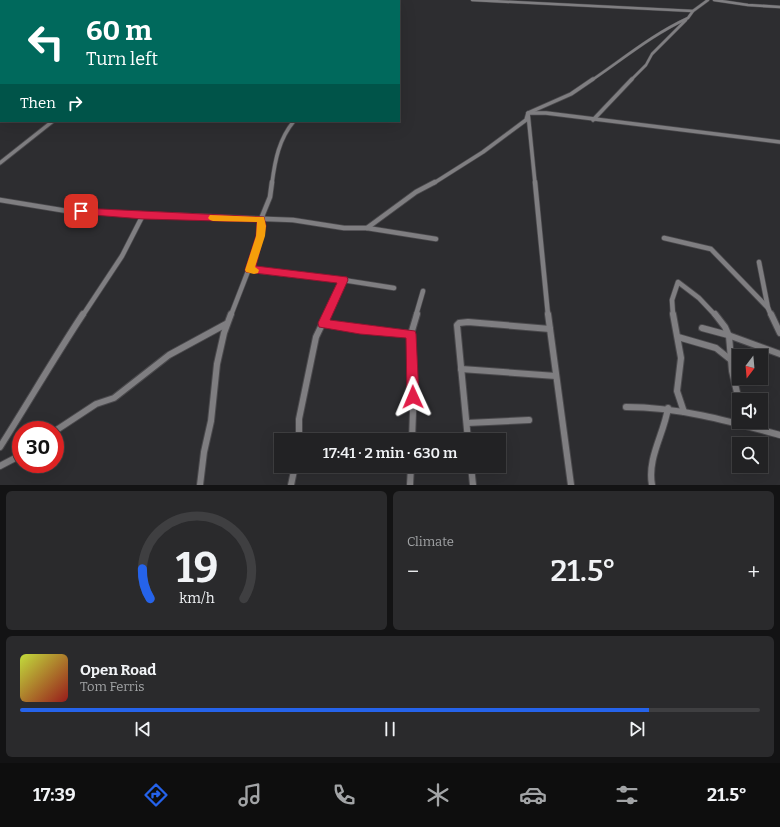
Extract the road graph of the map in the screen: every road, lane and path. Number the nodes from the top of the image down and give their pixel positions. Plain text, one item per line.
1 (472, 0) edge
2 (708, 0) edge
3 (714, 0) edge
4 (780, 7) edge
5 (693, 11) junction
6 (687, 18) junction
7 (528, 114) junction
8 (593, 120) junction
9 (52, 122) edge
10 (293, 122) edge
11 (780, 142) edge
12 (0, 163) edge
13 (0, 200) edge
14 (143, 215) junction
15 (261, 219) junction
16 (366, 228) junction
17 (664, 238) dead end
18 (436, 239) dead end
19 (759, 262) dead end
20 (250, 270) junction
21 (344, 280) junction
22 (394, 288) dead end
23 (423, 292) dead end
24 (768, 308) junction
25 (323, 323) junction
26 (226, 324) junction
27 (702, 328) dead end
28 (550, 329) junction
29 (780, 333) edge
30 (411, 334) junction
31 (728, 335) junction
32 (678, 337) junction
33 (780, 354) edge
34 (731, 360) junction
35 (461, 369) junction
36 (556, 376) junction
37 (737, 393) edge
38 (626, 407) dead end
39 (668, 408) junction
40 (684, 412) junction
41 (529, 420) dead end
42 (732, 422) edge
43 (467, 423) junction
44 (64, 425) edge
45 (761, 429) edge
46 (299, 433) edge
47 (412, 433) edge
48 (468, 433) edge
49 (780, 435) edge
50 (0, 447) edge
51 (12, 460) edge
52 (0, 466) edge
53 (294, 473) edge
54 (411, 473) edge
55 (472, 473) edge
56 (200, 485) edge
57 (291, 485) edge
58 (410, 485) edge
59 (473, 485) edge
60 (571, 485) edge
61 (652, 485) edge

1 - 5 street
2 - 5 street
3 - 4 street
5 - 6 street
6 - 7 street
6 - 8 street
7 - 8 street
7 - 16 street
7 - 28 street
8 - 11 street
9 - 12 street
10 - 15 street
13 - 14 street
14 - 15 street
14 - 50 street
15 - 16 street
15 - 20 street
16 - 18 street
17 - 24 street
19 - 24 street
20 - 21 street
20 - 26 street
21 - 22 street
21 - 25 street
23 - 30 street
24 - 29 street
25 - 30 street
25 - 46 street
26 - 44 street
26 - 56 street
27 - 31 street
28 - 35 street
28 - 36 street
30 - 47 street
31 - 32 street
31 - 33 street
31 - 34 street
32 - 34 street
32 - 40 street
34 - 37 street
35 - 36 street
35 - 43 street
36 - 60 street
38 - 39 street
39 - 40 street
39 - 61 street
40 - 42 street
41 - 43 street
43 - 48 street
45 - 49 street
51 - 52 street
53 - 57 street
54 - 58 street
55 - 59 street

